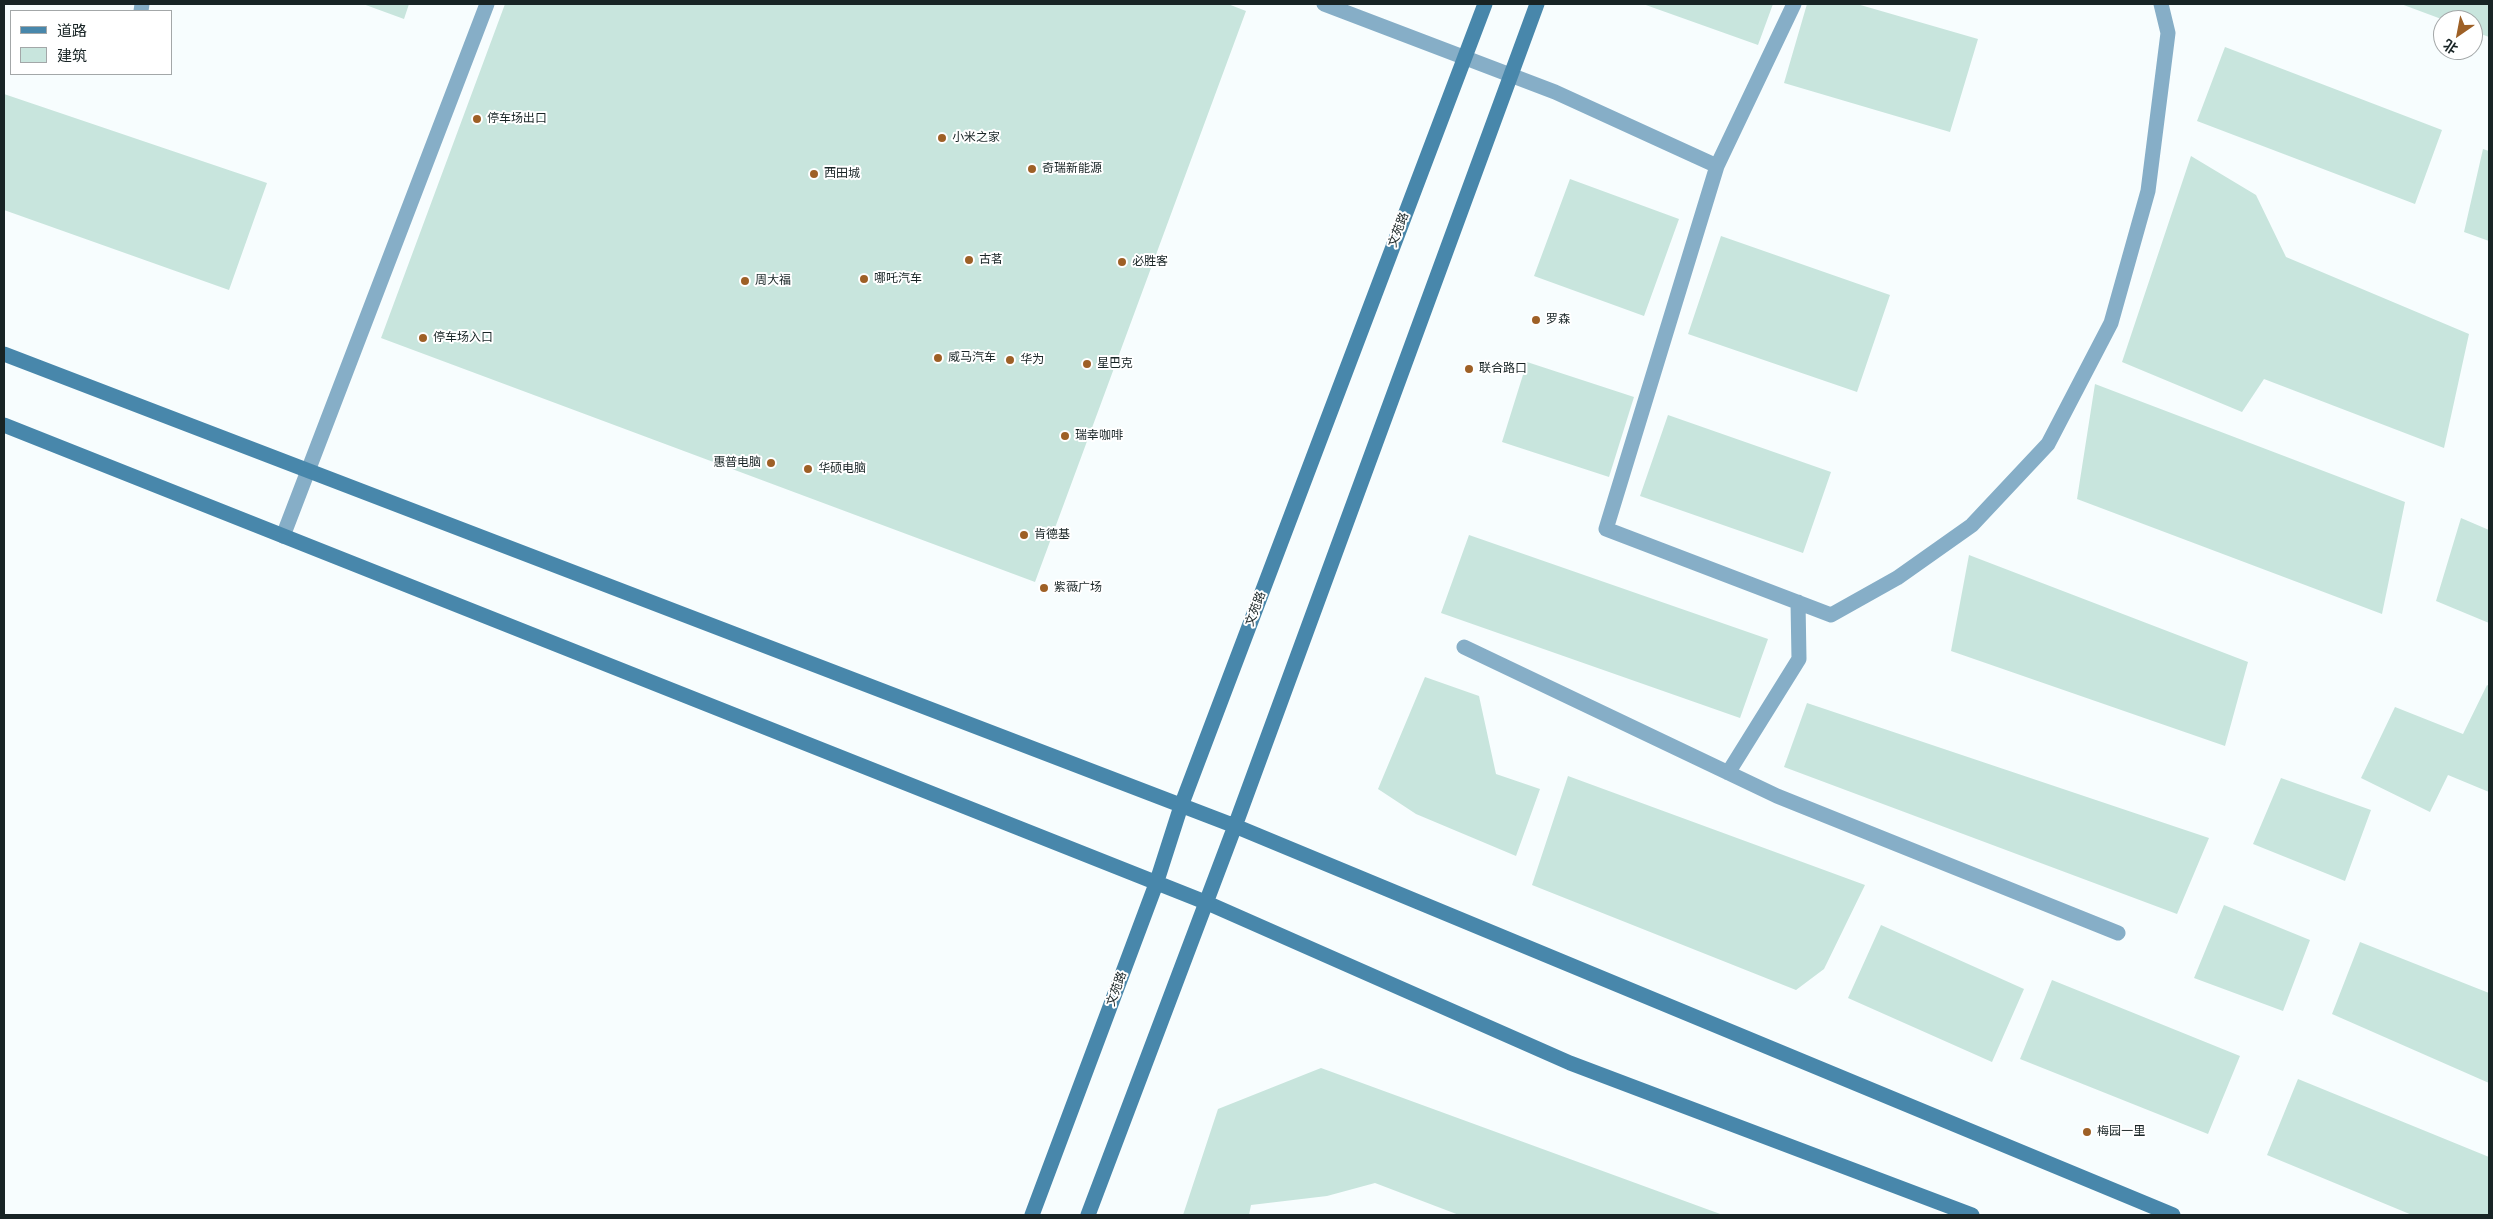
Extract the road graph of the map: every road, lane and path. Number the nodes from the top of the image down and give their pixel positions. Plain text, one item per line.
1 (487, 4) edge
2 (1324, 4) edge
3 (1485, 4) edge
4 (1537, 4) edge
5 (1794, 4) edge
6 (2161, 4) edge
7 (1465, 57) junction
8 (1511, 75) junction
9 (1717, 166) junction
10 (4, 354) edge
11 (4, 425) edge
12 (308, 470) junction
13 (283, 536) junction
14 (1798, 602) junction
15 (1464, 647) dead end
16 (1728, 773) junction
17 (1181, 806) junction
18 (1235, 826) junction
19 (1156, 884) junction
20 (1205, 902) junction
21 (2118, 933) dead end
22 (1032, 1215) edge
23 (1088, 1215) edge
24 (1972, 1215) edge
25 (2173, 1215) edge

1 - 12 lane
2 - 7 lane
3 - 7 main road, 文苑路
4 - 8 main road
5 - 9 lane
6 - 14 lane
7 - 8 lane
7 - 17 main road, 文苑路
8 - 9 lane
8 - 18 main road
9 - 14 lane
10 - 12 main road
11 - 13 main road
12 - 13 lane
12 - 17 main road
13 - 19 main road
14 - 16 lane
15 - 16 lane
16 - 21 lane
17 - 18 main road
17 - 19 main road, 文苑路
18 - 20 main road
18 - 25 main road
19 - 20 main road
19 - 22 main road, 文苑路
20 - 23 main road
20 - 24 main road

